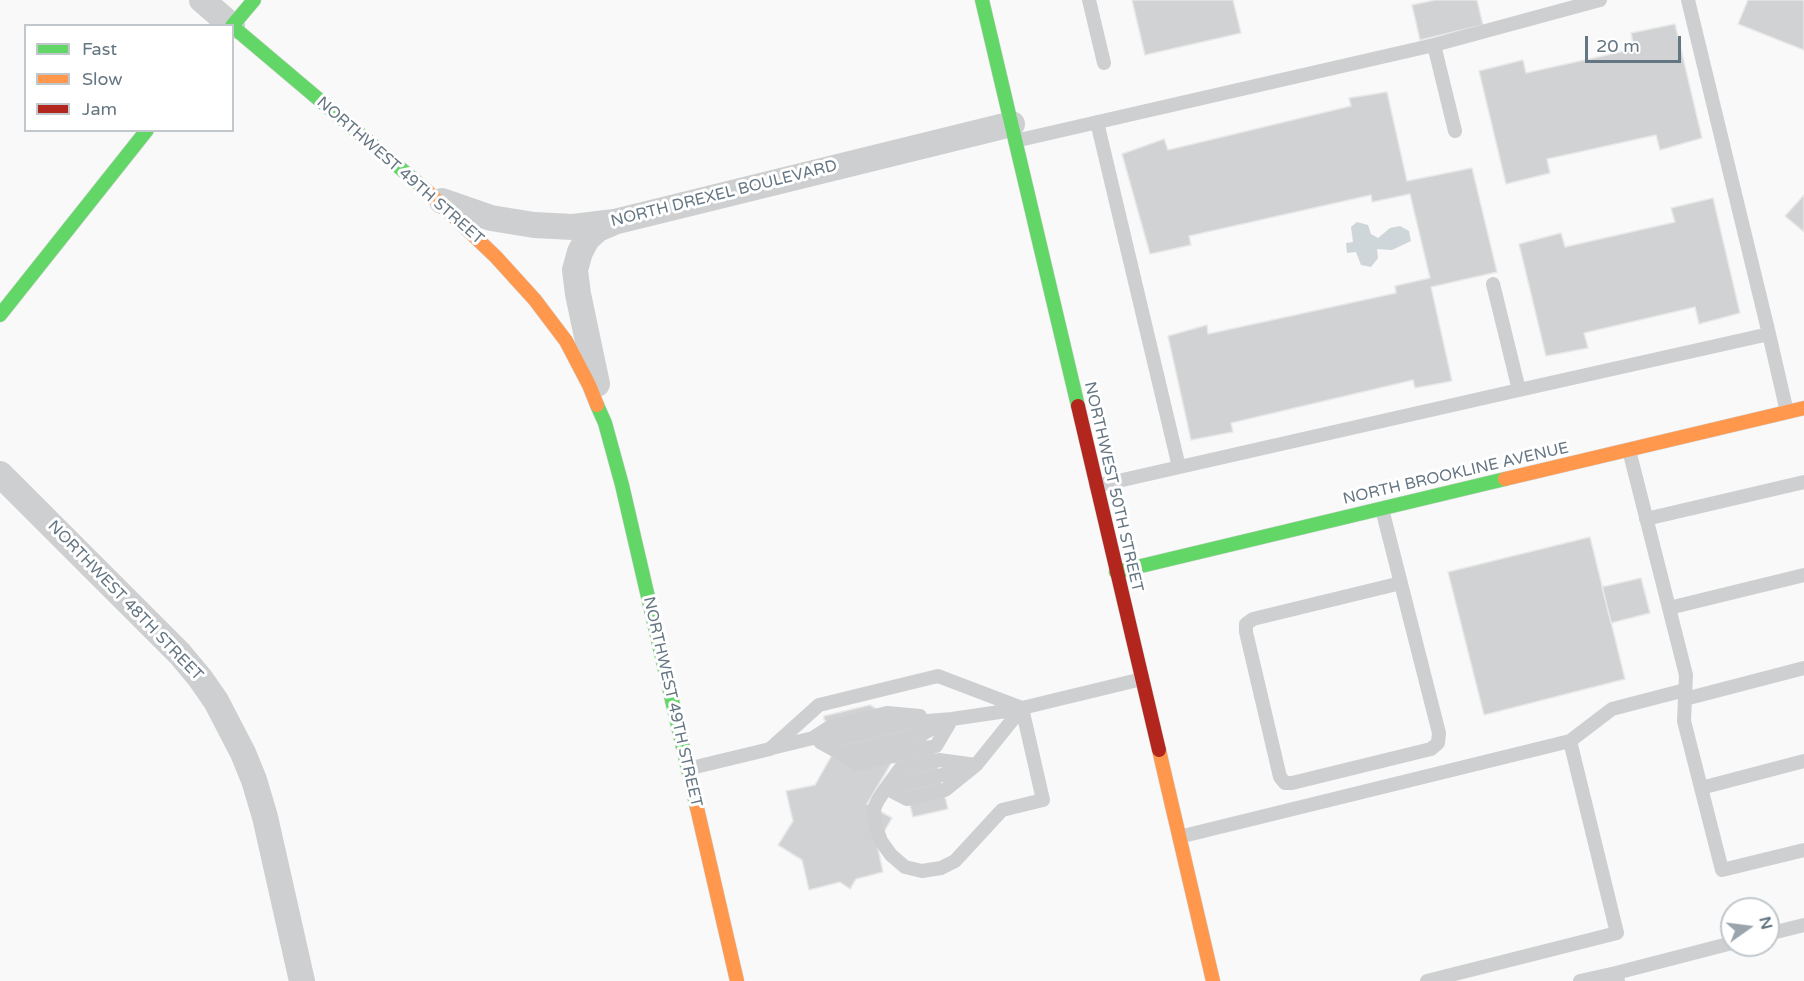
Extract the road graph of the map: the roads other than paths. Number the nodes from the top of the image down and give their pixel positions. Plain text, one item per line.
1 (202, 0) edge
2 (254, 0) edge
3 (982, 0) edge
4 (1089, 0) edge
5 (1600, 0) edge
6 (1688, 0) edge
7 (230, 24) edge
8 (234, 24) edge
9 (234, 28) edge
10 (1434, 45) junction
11 (1104, 63) dead end
12 (1097, 122) junction
13 (1455, 131) dead end
14 (145, 132) edge
15 (1013, 133) junction
16 (436, 199) junction
17 (614, 222) junction
18 (1493, 284) dead end
19 (0, 315) edge
20 (1769, 334) junction
21 (1519, 390) junction
22 (1804, 408) edge
23 (1786, 412) junction
24 (605, 423) junction
25 (1629, 450) junction
26 (1179, 467) junction
27 (0, 474) edge
28 (1804, 482) edge
29 (1096, 486) junction
30 (1382, 509) junction
31 (1646, 519) junction
32 (1116, 572) junction
33 (1804, 575) edge
34 (1401, 583) junction
35 (1669, 608) junction
36 (1804, 668) edge
37 (1142, 679) junction
38 (1685, 695) junction
39 (1022, 708) junction
40 (952, 718) junction
41 (818, 741) junction
42 (1570, 741) junction
43 (770, 749) junction
44 (1804, 761) edge
45 (976, 765) junction
46 (687, 769) junction
47 (886, 788) junction
48 (1701, 788) junction
49 (1179, 837) junction
50 (1804, 850) edge
51 (1804, 925) edge
52 (1780, 931) edge
53 (1720, 947) edge
54 (1617, 977) edge
55 (302, 981) edge
56 (738, 981) edge
57 (1212, 981) edge
58 (1427, 981) edge
59 (1580, 981) edge

1 - 7 street, NORTHWEST 49TH STREET
2 - 8 street
3 - 15 street, NORTHWEST 50TH STREET
4 - 11 lane
5 - 10 lane
6 - 20 lane
9 - 16 street, NORTHWEST 49TH STREET
10 - 12 lane
10 - 13 lane
12 - 15 lane
12 - 26 lane
14 - 19 street
15 - 17 street, NORTH DREXEL BOULEVARD
15 - 29 street, NORTHWEST 50TH STREET
16 - 17 street, NORTH DREXEL BOULEVARD
16 - 24 street, NORTHWEST 49TH STREET
17 - 24 street, NORTHWEST 49TH STREET
18 - 21 lane
20 - 21 lane
20 - 23 lane
21 - 26 lane
22 - 23 street, NORTH BROOKLINE AVENUE
23 - 25 street, NORTH BROOKLINE AVENUE
24 - 46 street, NORTHWEST 49TH STREET
25 - 30 street, NORTH BROOKLINE AVENUE
25 - 31 lane
26 - 29 lane
27 - 55 street, NORTHWEST 48TH STREET
28 - 31 lane
29 - 32 street, NORTHWEST 50TH STREET
30 - 32 street, NORTH BROOKLINE AVENUE
30 - 34 lane
31 - 35 lane
32 - 37 street, NORTHWEST 50TH STREET
33 - 35 lane
34 - 34 lane
35 - 38 lane
36 - 38 lane
37 - 39 lane
37 - 49 street, NORTHWEST 50TH STREET
38 - 42 lane
38 - 48 lane
39 - 40 lane
39 - 43 lane
39 - 45 lane
39 - 47 lane
40 - 41 lane
40 - 41 lane
41 - 43 lane
42 - 49 lane
42 - 58 lane
43 - 46 lane
44 - 48 lane
45 - 47 lane
45 - 47 lane
46 - 56 street, NORTHWEST 49TH STREET
48 - 50 lane
49 - 57 street, NORTHWEST 50TH STREET
51 - 52 lane
53 - 54 lane
54 - 59 lane

